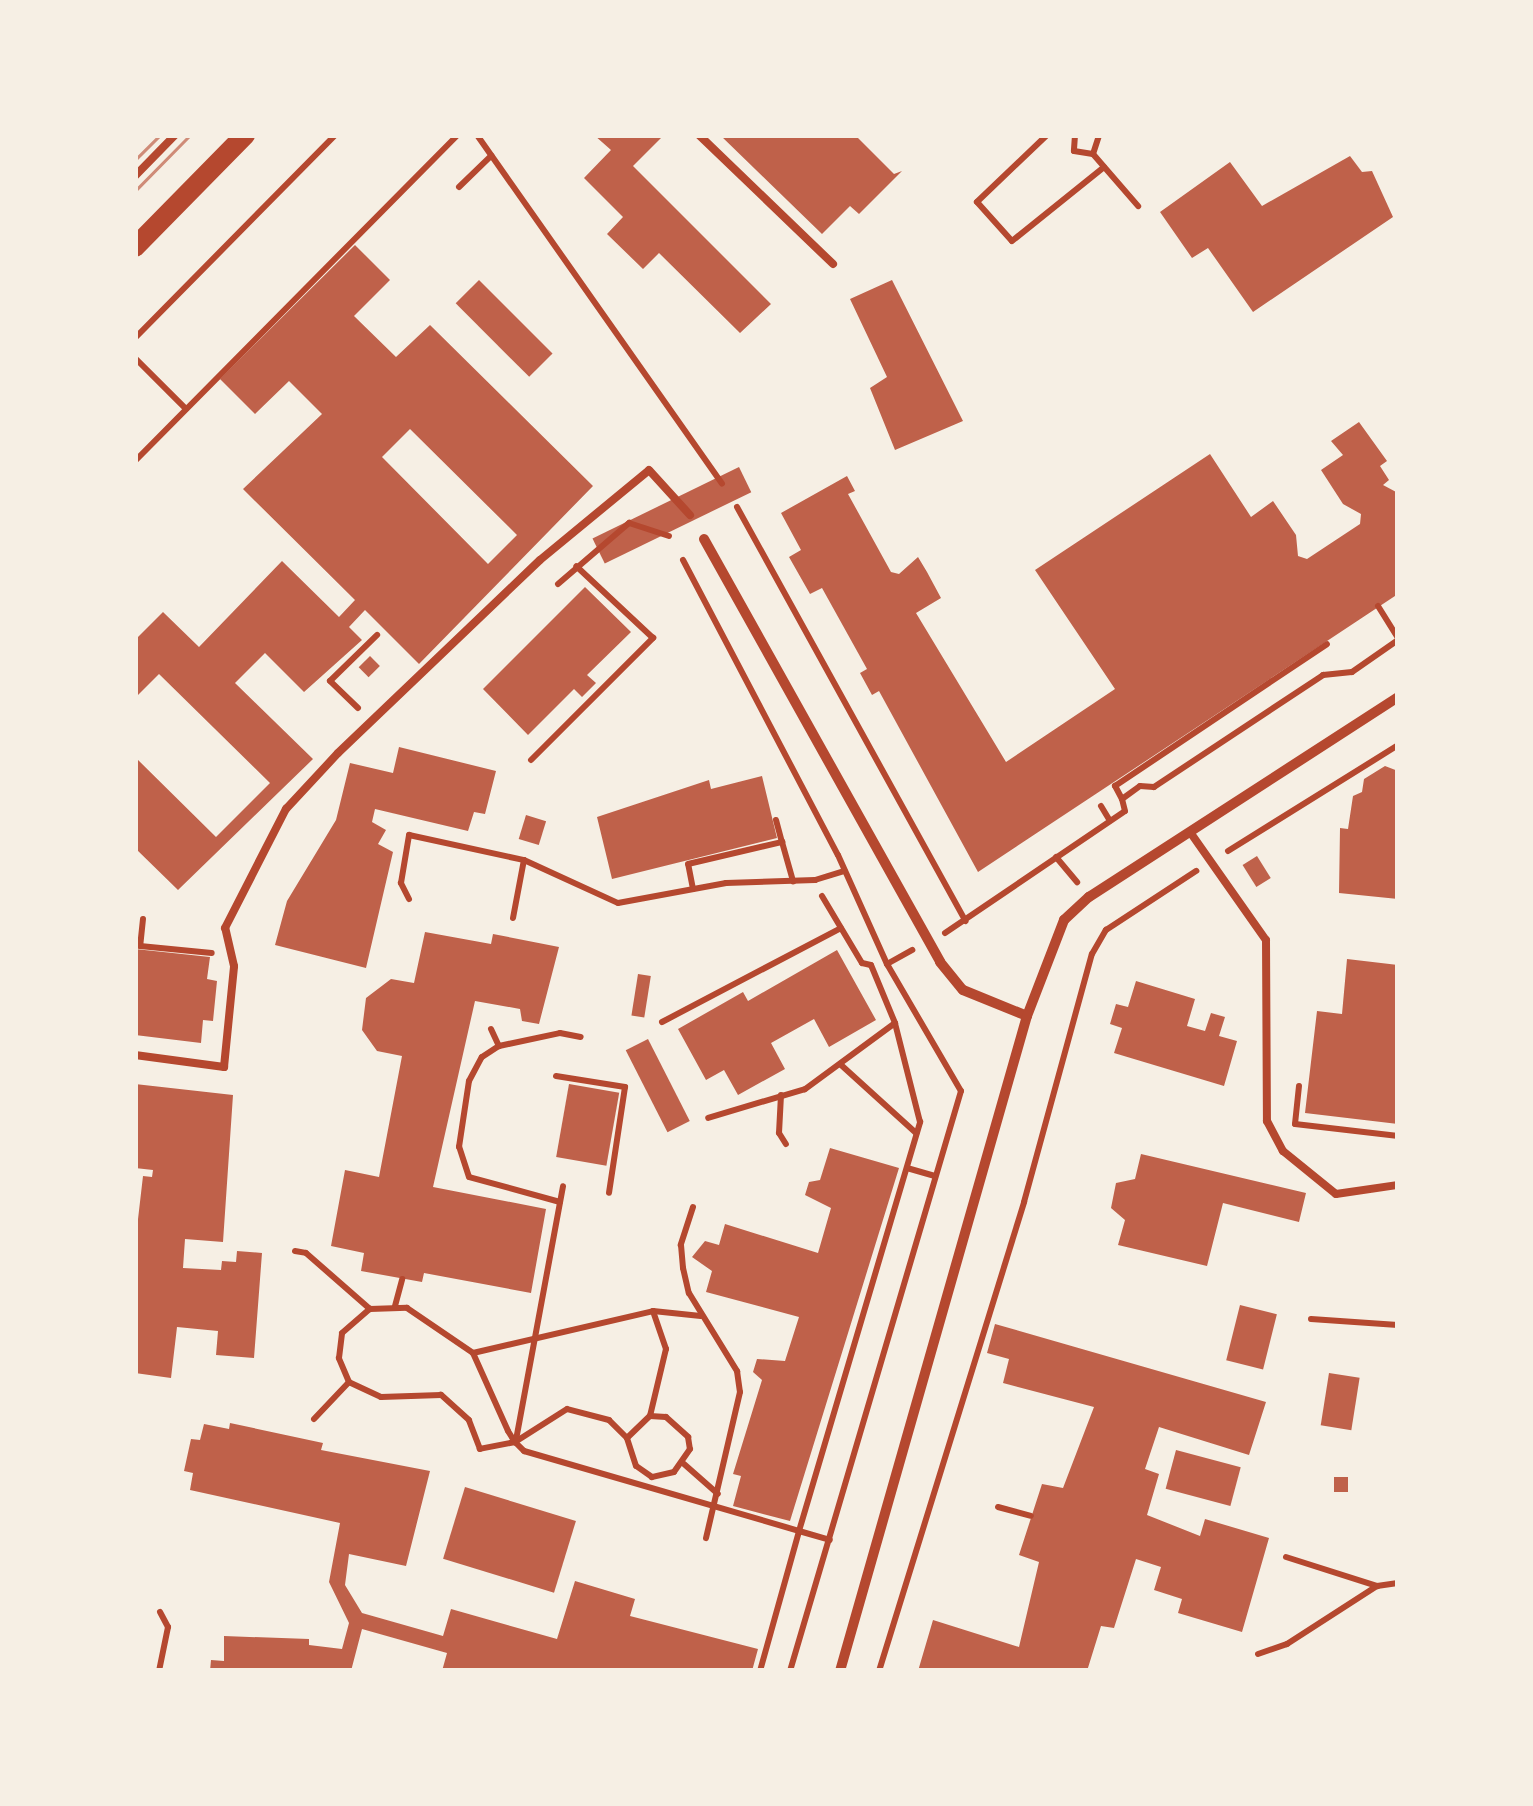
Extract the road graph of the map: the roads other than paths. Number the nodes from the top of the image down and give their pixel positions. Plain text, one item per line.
1 (175, 135) edge
2 (245, 135) edge
3 (698, 135) edge
4 (135, 176) edge
5 (135, 247) edge
6 (833, 264) dead end
7 (690, 515) dead end
8 (704, 539) dead end
9 (1398, 697) edge
10 (1190, 832) junction
11 (1027, 1016) junction
12 (135, 1056) edge
13 (1398, 1184) edge
14 (840, 1671) edge

1 - 4 lane
2 - 5 main road
3 - 6 lane
7 - 12 lane
8 - 11 street
9 - 10 street
10 - 11 street
10 - 13 lane
11 - 14 street

